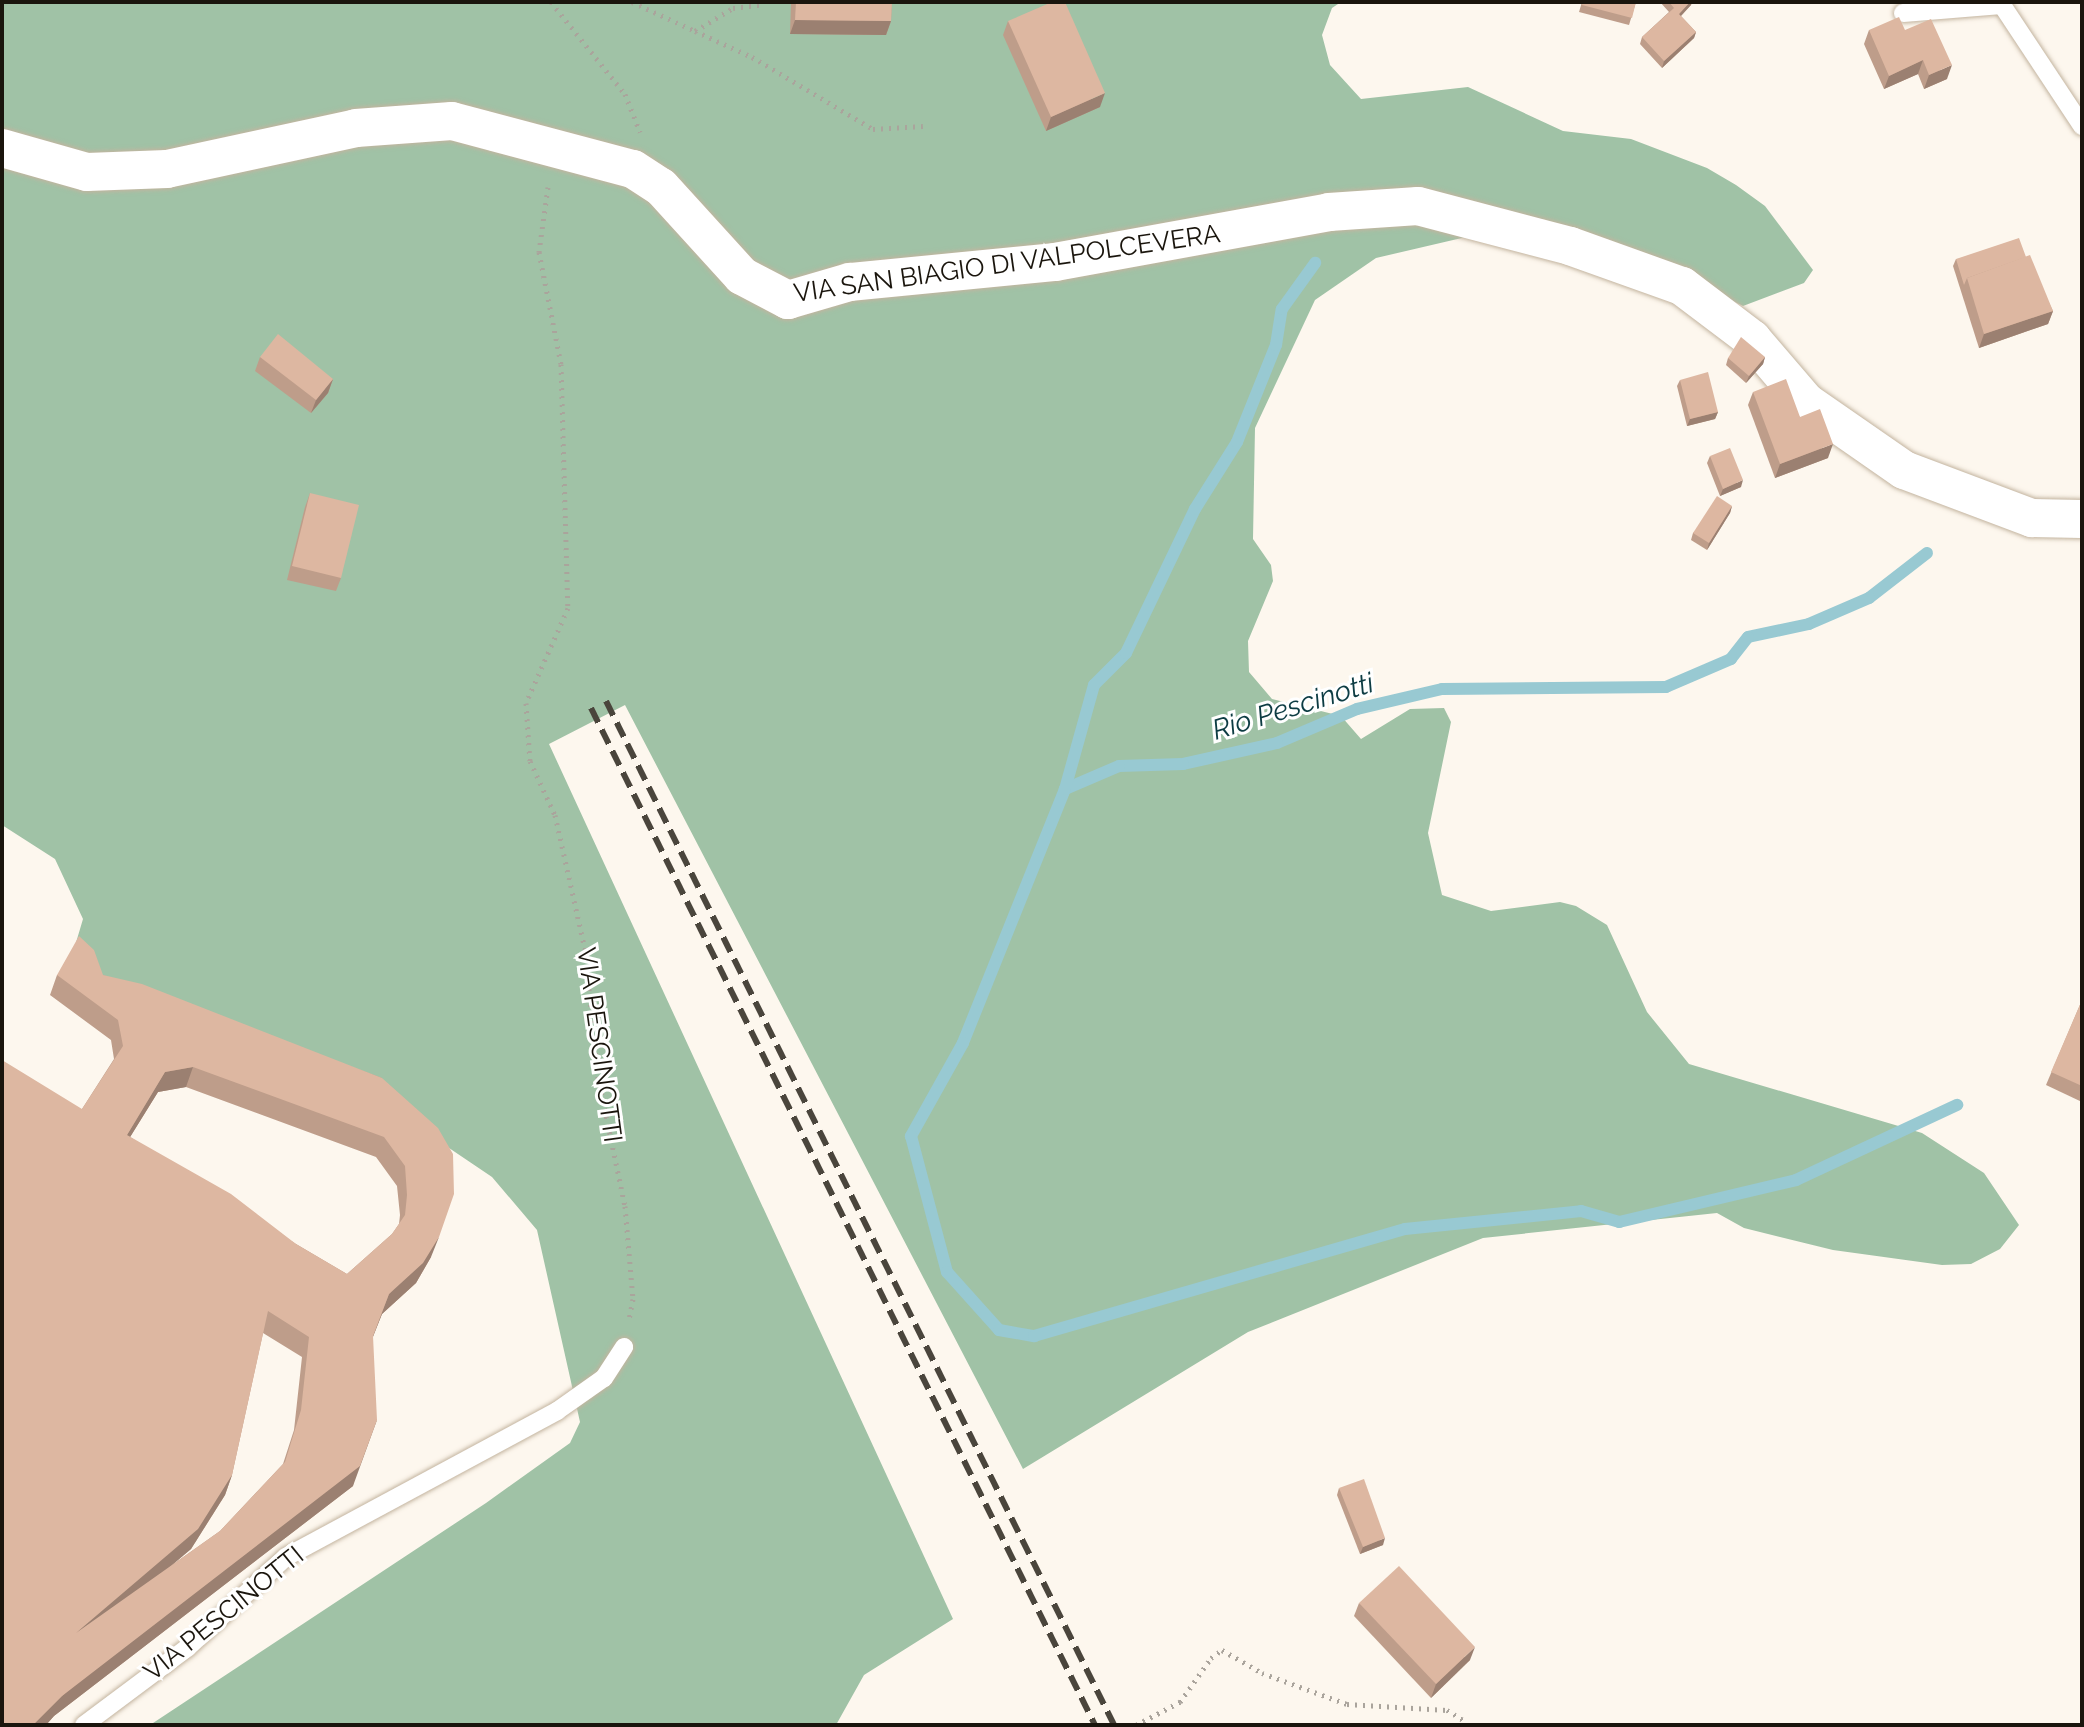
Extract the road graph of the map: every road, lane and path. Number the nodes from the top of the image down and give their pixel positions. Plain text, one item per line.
1 (551, 2) edge
2 (632, 2) edge
3 (765, 4) edge
4 (2001, 4) edge
5 (1903, 13) dead end
6 (695, 31) junction
7 (923, 126) dead end
8 (2082, 126) edge
9 (563, 147) junction
10 (2, 148) edge
11 (661, 187) junction
12 (2082, 519) edge
13 (624, 1347) joint
14 (1466, 1722) dead end
15 (1140, 1723) edge
16 (84, 1725) edge

1 - 11 path
2 - 6 path
3 - 6 path
4 - 5 lane
4 - 8 lane
6 - 7 path
9 - 10 street, VIA SAN BIAGIO DI VALPOLCEVERA
9 - 11 street, VIA SAN BIAGIO DI VALPOLCEVERA
9 - 13 path, VIA PESCINOTTI
11 - 12 street, VIA SAN BIAGIO DI VALPOLCEVERA
13 - 16 lane, VIA PESCINOTTI
14 - 15 path

